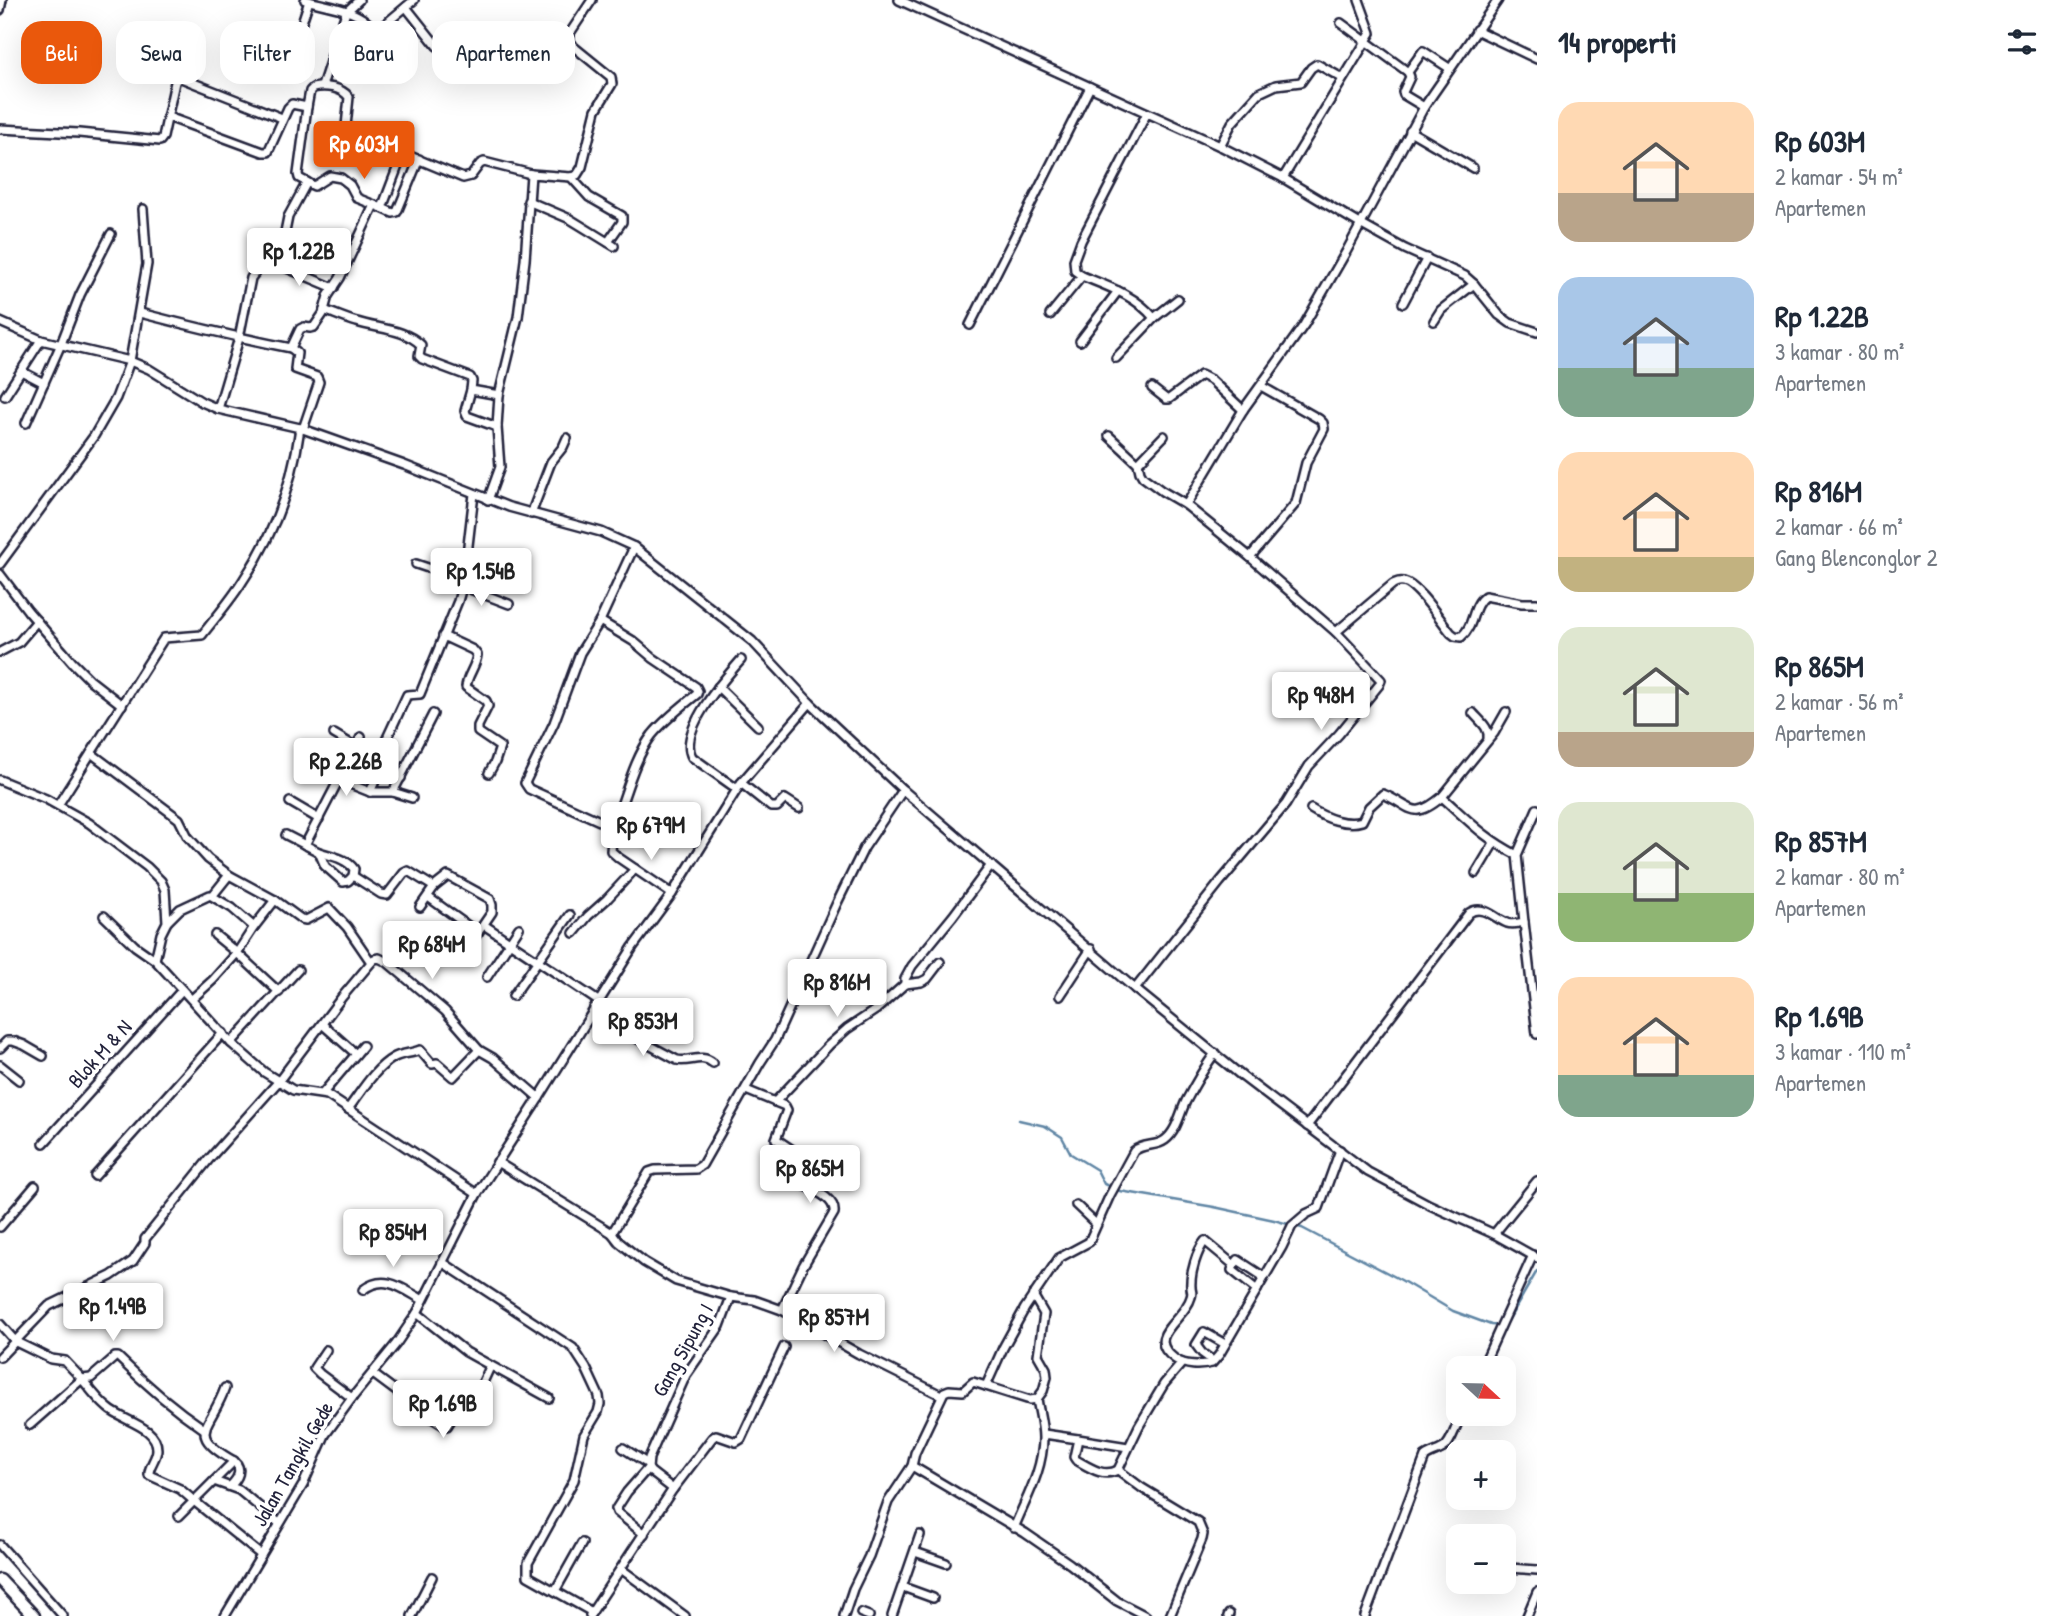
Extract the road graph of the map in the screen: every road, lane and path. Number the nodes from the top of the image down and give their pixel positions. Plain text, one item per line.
1 (2, 0) edge
2 (359, 0) edge
3 (414, 0) edge
4 (592, 0) edge
5 (899, 0) edge
6 (1359, 0) edge
7 (1497, 0) edge
8 (307, 1) edge
9 (326, 2) edge
10 (406, 7) junction
11 (0, 10) edge
12 (346, 12) junction
13 (301, 21) edge
14 (363, 21) edge
15 (391, 21) edge
16 (1341, 23) dead end
17 (1476, 30) junction
18 (432, 40) edge
19 (1367, 41) junction
20 (1537, 59) edge
21 (1449, 68) junction
22 (1408, 72) junction
23 (1342, 78) junction
24 (322, 86) junction
25 (1090, 88) junction
26 (307, 107) junction
27 (1424, 107) junction
28 (1147, 113) junction
29 (168, 117) junction
30 (282, 118) junction
31 (0, 129) edge
32 (1410, 131) junction
33 (1220, 146) junction
34 (343, 155) dead end
35 (419, 159) junction
36 (1473, 167) dead end
37 (531, 174) junction
38 (571, 177) junction
39 (1283, 178) junction
40 (307, 182) junction
41 (528, 201) junction
42 (378, 207) junction
43 (143, 209) dead end
44 (1360, 225) junction
45 (111, 234) dead end
46 (1427, 258) junction
47 (275, 263) junction
48 (1082, 276) junction
49 (1474, 284) junction
50 (334, 288) junction
51 (1118, 290) junction
52 (1178, 299) dead end
53 (1403, 303) dead end
54 (324, 310) junction
55 (140, 313) junction
56 (1050, 315) dead end
57 (1154, 318) junction
58 (1434, 321) dead end
59 (0, 322) edge
60 (970, 325) dead end
61 (1537, 332) edge
62 (239, 338) junction
63 (41, 340) junction
64 (1080, 341) dead end
65 (61, 344) junction
66 (291, 348) junction
67 (1116, 358) dead end
68 (130, 361) junction
69 (21, 371) junction
70 (44, 383) junction
71 (1261, 386) junction
72 (1152, 388) dead end
73 (471, 390) junction
74 (499, 395) junction
75 (5, 396) dead end
76 (218, 409) junction
77 (1243, 410) junction
78 (26, 423) dead end
79 (497, 427) junction
80 (302, 428) junction
81 (1109, 436) dead end
82 (1164, 436) dead end
83 (567, 438) dead end
84 (1138, 463) junction
85 (474, 494) junction
86 (488, 500) junction
87 (1186, 505) junction
88 (531, 514) junction
89 (634, 547) junction
90 (1250, 557) junction
91 (0, 564) edge
92 (416, 564) dead end
93 (0, 574) edge
94 (463, 583) junction
95 (1537, 603) edge
96 (509, 604) dead end
97 (37, 621) junction
98 (600, 621) junction
99 (1336, 632) junction
100 (443, 636) junction
101 (0, 652) edge
102 (741, 660) dead end
103 (718, 687) junction
104 (810, 702) junction
105 (122, 705) junction
106 (1506, 712) dead end
107 (1474, 713) dead end
108 (433, 714) dead end
109 (758, 726) dead end
110 (334, 734) dead end
111 (361, 737) dead end
112 (1488, 740) junction
113 (354, 750) junction
114 (91, 753) junction
115 (415, 753) junction
116 (424, 758) dead end
117 (318, 766) dead end
118 (378, 766) junction
119 (489, 773) dead end
120 (401, 778) junction
121 (0, 780) edge
122 (340, 780) junction
123 (739, 786) junction
124 (903, 790) junction
125 (370, 792) junction
126 (393, 792) junction
127 (1442, 797) junction
128 (412, 798) dead end
129 (290, 802) dead end
130 (58, 805) junction
131 (799, 807) dead end
132 (1311, 809) dead end
133 (1537, 809) edge
134 (319, 819) junction
135 (1534, 824) edge
136 (614, 827) junction
137 (286, 835) dead end
138 (1494, 842) junction
139 (305, 845) junction
140 (318, 852) junction
141 (1517, 855) junction
142 (991, 865) junction
143 (635, 869) junction
144 (1476, 873) dead end
145 (229, 875) junction
146 (352, 876) junction
147 (434, 887) junction
148 (672, 894) junction
149 (213, 895) junction
150 (428, 897) junction
151 (275, 900) junction
152 (420, 907) dead end
153 (570, 915) dead end
154 (104, 916) dead end
155 (167, 922) junction
156 (1524, 922) junction
157 (484, 925) junction
158 (254, 927) junction
159 (519, 928) dead end
160 (478, 933) junction
161 (574, 933) dead end
162 (215, 935) dead end
163 (510, 942) junction
164 (1091, 949) junction
165 (237, 953) junction
166 (462, 956) dead end
167 (155, 960) junction
168 (536, 960) junction
169 (371, 962) junction
170 (940, 962) dead end
171 (298, 970) dead end
172 (487, 977) dead end
173 (905, 984) junction
174 (1136, 989) junction
175 (183, 990) junction
176 (279, 992) junction
177 (513, 996) dead end
178 (1060, 996) dead end
179 (192, 999) junction
180 (596, 1005) junction
181 (322, 1024) junction
182 (223, 1033) junction
183 (1537, 1034) edge
184 (232, 1043) junction
185 (363, 1046) dead end
186 (0, 1048) edge
187 (479, 1050) junction
188 (1215, 1053) junction
189 (356, 1054) junction
190 (43, 1056) dead end
191 (713, 1063) dead end
192 (0, 1065) edge
193 (19, 1080) dead end
194 (278, 1082) junction
195 (746, 1090) junction
196 (323, 1093) junction
197 (539, 1098) junction
198 (775, 1102) junction
199 (348, 1109) junction
200 (1307, 1126) junction
201 (44, 1143) dead end
202 (1340, 1150) junction
203 (497, 1161) junction
204 (95, 1176) dead end
205 (1537, 1181) edge
206 (35, 1186) dead end
207 (477, 1194) junction
208 (1076, 1205) dead end
209 (1096, 1224) junction
210 (0, 1227) edge
211 (612, 1233) junction
212 (1493, 1234) junction
213 (1535, 1256) edge
214 (442, 1262) junction
215 (1234, 1265) junction
216 (1264, 1277) junction
217 (363, 1290) dead end
218 (1256, 1290) junction
219 (1033, 1295) junction
220 (731, 1297) junction
221 (423, 1300) junction
222 (782, 1310) junction
223 (417, 1313) junction
224 (0, 1324) edge
225 (16, 1342) junction
226 (1225, 1344) junction
227 (785, 1347) dead end
228 (326, 1350) dead end
229 (1488, 1356) edge
230 (0, 1357) edge
231 (1213, 1361) junction
232 (1182, 1363) junction
233 (490, 1367) junction
234 (373, 1374) junction
235 (82, 1379) junction
236 (986, 1386) junction
237 (225, 1388) dead end
238 (941, 1395) junction
239 (352, 1398) junction
240 (549, 1398) dead end
241 (1037, 1399) junction
242 (30, 1425) dead end
243 (1456, 1426) edge
244 (204, 1429) junction
245 (1044, 1434) junction
246 (1077, 1439) junction
247 (1128, 1447) junction
248 (623, 1448) dead end
249 (234, 1461) junction
250 (648, 1466) junction
251 (912, 1466) junction
252 (1118, 1470) junction
253 (214, 1481) junction
254 (230, 1486) junction
255 (673, 1489) junction
256 (194, 1501) junction
257 (179, 1516) dead end
258 (279, 1523) junction
259 (1014, 1528) junction
260 (644, 1534) junction
261 (920, 1535) dead end
262 (582, 1543) dead end
263 (0, 1545) edge
264 (915, 1552) junction
265 (261, 1555) junction
266 (946, 1563) dead end
267 (1516, 1568) edge
268 (621, 1569) junction
269 (1537, 1570) edge
270 (432, 1577) dead end
271 (0, 1580) edge
272 (903, 1587) junction
273 (555, 1591) junction
274 (1537, 1592) edge
275 (933, 1598) dead end
276 (861, 1613) dead end
277 (591, 1614) edge
278 (34, 1616) edge
279 (64, 1616) edge
280 (225, 1616) edge
281 (412, 1616) edge
282 (685, 1616) edge
283 (844, 1616) edge
284 (869, 1616) edge
285 (892, 1616) edge
286 (1146, 1616) edge
287 (1170, 1616) edge
288 (1365, 1616) edge
289 (1527, 1616) edge

1 - 11 street
2 - 12 street
3 - 10 street
4 - 38 street
5 - 25 street
6 - 19 street
7 - 17 street
8 - 9 street
8 - 13 street
9 - 12 street
10 - 15 street
10 - 18 street
12 - 14 street
12 - 24 street
16 - 19 street
17 - 20 street
17 - 21 street
19 - 22 street
19 - 23 street
21 - 22 street
21 - 27 street
22 - 27 street
23 - 33 street
23 - 39 street
24 - 26 street
24 - 34 street
25 - 28 street
25 - 60 street
26 - 30 street
26 - 40 street
27 - 32 street
28 - 33 street
28 - 48 street
29 - 30 street
29 - 30 street
29 - 31 street
32 - 36 street
32 - 44 street
33 - 39 street
35 - 37 street
35 - 42 street
35 - 42 street
37 - 38 street
37 - 41 street
38 - 41 street
39 - 44 street
40 - 42 street
40 - 47 street
41 - 74 street
42 - 50 street
43 - 55 street
44 - 46 street
44 - 71 street
45 - 65 street
46 - 49 street
46 - 53 street
47 - 50 street
47 - 62 street
48 - 51 street
48 - 56 street
49 - 58 street
49 - 61 street
50 - 54 street
51 - 57 street
51 - 64 street
52 - 57 street
54 - 66 street
54 - 73 street
55 - 62 street
55 - 68 street
57 - 67 street
59 - 63 street
62 - 66 street
62 - 76 street
63 - 65 street
63 - 69 street
65 - 68 street
65 - 70 street
66 - 80 street
68 - 76 street
68 - 91 street
69 - 70 street
69 - 75 street
70 - 78 street
71 - 77 street
71 - 90 street
72 - 77 street
73 - 74 street
73 - 79 street
74 - 79 street
76 - 80 street
77 - 87 street
79 - 86 street
80 - 85 street
80 - 105 street
81 - 84 street
82 - 84 street
83 - 88 street
84 - 87 street
85 - 86 street
85 - 94 street
86 - 88 street
87 - 90 street
88 - 89 street
89 - 98 street
89 - 104 street
90 - 99 street
92 - 94 street
93 - 97 street
94 - 96 street
94 - 100 street
95 - 99 street
97 - 101 street
97 - 105 street
98 - 136 street
98 - 136 street
99 - 174 street
100 - 118 street
100 - 119 street
102 - 103 street
103 - 109 street
103 - 123 street
104 - 123 street, Jalan Tangkil Gede
104 - 124 street
105 - 114 street
106 - 112 street
107 - 112 street
108 - 115 street
110 - 113 street
111 - 113 street
112 - 127 street
113 - 118 street
113 - 122 street
114 - 130 street
114 - 145 street
115 - 116 street
115 - 120 street
117 - 122 street
118 - 120 street
118 - 125 street
120 - 126 street
121 - 130 street
122 - 125 street
122 - 134 street
123 - 131 street
123 - 148 street, Jalan Tangkil Gede
124 - 142 street
124 - 195 street
125 - 126 street
126 - 128 street
127 - 132 street
127 - 138 street
129 - 134 street
130 - 155 street
133 - 135 street
134 - 139 street
135 - 141 street
136 - 143 street
137 - 139 street
138 - 141 street
138 - 144 street
139 - 140 street
140 - 146 street
140 - 146 street
141 - 156 street
142 - 164 street
142 - 173 street
143 - 148 street
143 - 161 street
145 - 149 street
145 - 151 street
146 - 147 street
147 - 150 street
147 - 157 street
148 - 180 street, Jalan Tangkil Gede
149 - 155 street
149 - 158 street
150 - 152 street
150 - 160 street
151 - 158 street
151 - 169 street
153 - 168 street
154 - 167 street
155 - 167 street
156 - 183 street
156 - 200 street
157 - 160 street
157 - 163 street
158 - 165 street
159 - 163 street
160 - 166 street
162 - 165 street
163 - 168 street
163 - 172 street
164 - 174 street
164 - 178 street
165 - 176 street
165 - 179 street
167 - 175 street
168 - 177 street
168 - 180 street
169 - 181 street
169 - 187 street
170 - 173 street
171 - 176 street
173 - 198 street
174 - 188 street
175 - 179 street
175 - 201 street, Blok M & N
176 - 184 street
179 - 182 street
180 - 191 street
180 - 197 street, Jalan Tangkil Gede
181 - 189 street
181 - 194 street
182 - 184 street
182 - 204 street
184 - 194 street
185 - 189 street
186 - 190 street
187 - 197 street
187 - 199 street
188 - 200 street
188 - 209 street
189 - 196 street
192 - 193 street
194 - 196 street
194 - 225 street
195 - 198 street
195 - 211 street
196 - 199 street
197 - 203 street, Jalan Tangkil Gede
198 - 222 street
199 - 207 street
200 - 202 street
202 - 212 street
202 - 216 street
203 - 207 street, Jalan Tangkil Gede
203 - 211 street
205 - 212 street
206 - 210 street
207 - 214 street, Jalan Tangkil Gede
208 - 209 street
209 - 219 street
211 - 220 street
212 - 213 street
213 - 229 street
214 - 221 street, Jalan Tangkil Gede
214 - 273 street
215 - 216 street
215 - 218 street
215 - 232 street
216 - 218 street
217 - 221 street
218 - 226 street
219 - 236 street
219 - 241 street
220 - 222 street
220 - 250 street, Gang Sipung I
221 - 223 street, Jalan Tangkil Gede
222 - 238 street
223 - 233 street
223 - 234 street, Jalan Tangkil Gede
224 - 225 street
225 - 230 street
225 - 235 street
226 - 231 street
226 - 231 street
227 - 255 street
228 - 239 street
231 - 232 street
232 - 247 street
233 - 234 street
233 - 240 street
234 - 239 street, Jalan Tangkil Gede
235 - 242 street
235 - 244 street
235 - 256 street
236 - 238 street
236 - 241 street
237 - 244 street
238 - 251 street
239 - 258 street, Jalan Tangkil Gede
241 - 245 street
243 - 288 street
244 - 249 street
245 - 246 street
245 - 259 street
246 - 247 street
246 - 252 street
247 - 252 street
248 - 250 street
249 - 253 street
249 - 254 street
250 - 255 street
250 - 260 street, Gang Sipung I
251 - 259 street
251 - 283 street
252 - 287 street
253 - 254 street
253 - 256 street
254 - 258 street
255 - 260 street
256 - 257 street
256 - 265 street
258 - 265 street, Jalan Tangkil Gede
259 - 286 street
260 - 268 street
261 - 264 street
262 - 273 street
263 - 279 street
264 - 266 street
264 - 272 street
265 - 280 street, Jalan Tangkil Gede
267 - 269 street
268 - 277 street
268 - 282 street
270 - 281 street
271 - 278 street
272 - 275 street
272 - 285 street
273 - 277 street
274 - 289 street
276 - 284 street

